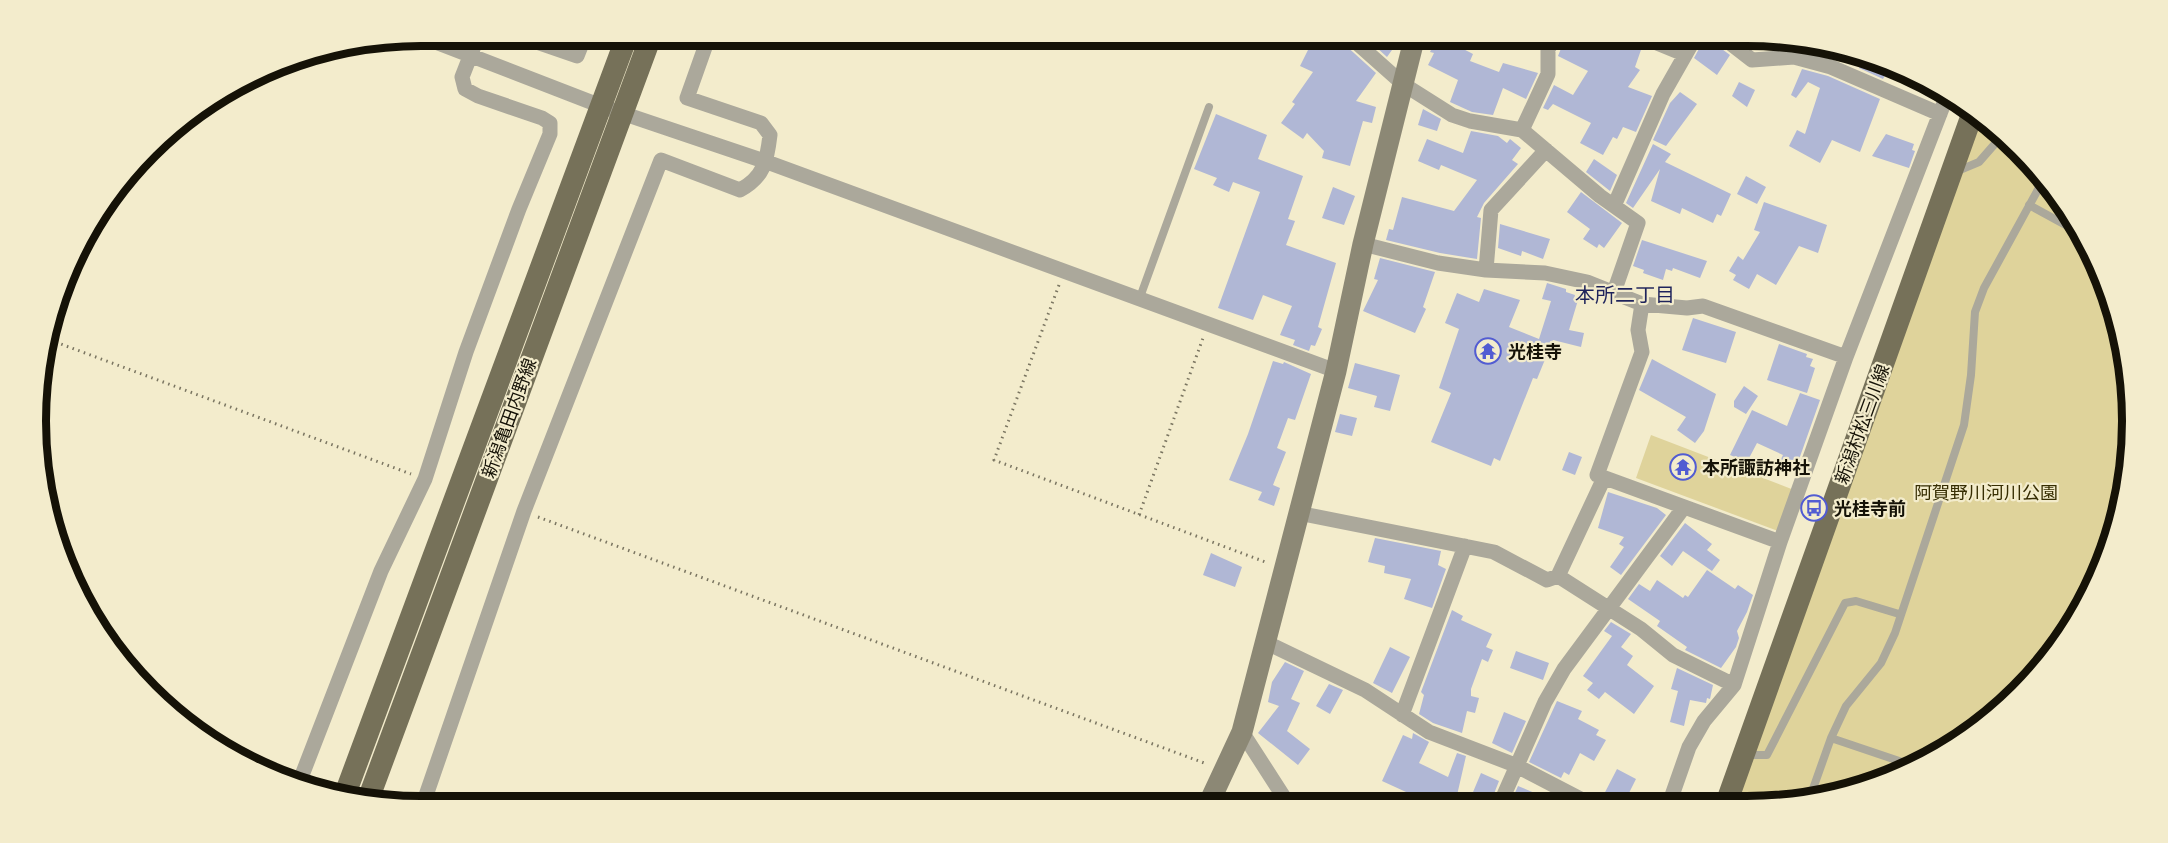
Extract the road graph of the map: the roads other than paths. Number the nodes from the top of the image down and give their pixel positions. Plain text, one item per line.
1 (447, 46) edge
2 (474, 46) edge
3 (548, 46) edge
4 (581, 46) edge
5 (625, 46) edge
6 (646, 46) edge
7 (705, 46) edge
8 (1359, 46) edge
9 (1412, 46) edge
10 (1550, 46) edge
11 (1664, 46) edge
12 (1689, 46) edge
13 (1734, 46) edge
14 (1684, 54) junction
15 (471, 55) junction
16 (1403, 84) junction
17 (1944, 103) edge
18 (1209, 107) dead end
19 (611, 110) junction
20 (1940, 114) junction
21 (1970, 120) edge
22 (1522, 130) junction
23 (1996, 142) edge
24 (1546, 150) junction
25 (767, 162) junction
26 (1951, 173) junction
27 (2039, 187) edge
28 (1614, 206) junction
29 (2029, 206) junction
30 (2066, 225) edge
31 (1363, 244) junction
32 (1486, 270) junction
33 (1614, 292) junction
34 (1139, 300) junction
35 (1642, 304) junction
36 (1846, 357) junction
37 (1336, 371) junction
38 (1604, 478) junction
39 (1684, 507) junction
40 (1298, 513) junction
41 (1780, 542) junction
42 (1465, 546) junction
43 (1558, 576) junction
44 (1607, 608) junction
45 (1899, 614) junction
46 (1265, 642) junction
47 (1734, 685) junction
48 (1402, 715) junction
49 (1242, 732) junction
50 (1831, 738) junction
51 (1744, 754) junction
52 (1903, 762) edge
53 (1515, 765) junction
54 (301, 777) edge
55 (347, 789) edge
56 (1812, 790) edge
57 (371, 793) edge
58 (426, 796) edge
59 (1213, 796) edge
60 (1283, 796) edge
61 (1503, 796) edge
62 (1575, 796) edge
63 (1672, 796) edge
64 (1729, 796) edge

1 - 15 street
2 - 15 street
3 - 4 street
5 - 19 main road, 新潟亀田内野線
6 - 19 main road, 新潟亀田内野線
7 - 25 street
8 - 16 street
9 - 16 street
10 - 22 street
11 - 14 street
12 - 14 street
13 - 20 street
14 - 28 street
15 - 19 street
15 - 54 street
16 - 22 street
16 - 31 street
17 - 20 street
18 - 34 lane
19 - 25 street
19 - 55 main road, 新潟亀田内野線
19 - 57 main road, 新潟亀田内野線
20 - 36 street
21 - 26 main road, 新潟村松三川線
22 - 24 street
23 - 26 lane
24 - 28 street
24 - 32 street
25 - 34 street
25 - 58 street
26 - 51 main road, 新潟村松三川線
27 - 29 lane
28 - 33 street
29 - 30 lane
29 - 45 lane
31 - 32 street
31 - 37 street
32 - 33 street
33 - 35 street
34 - 37 street
35 - 36 street
35 - 38 street
36 - 41 street
37 - 40 street
38 - 39 street
38 - 43 street
39 - 41 street
39 - 44 street
40 - 42 street
40 - 46 street
41 - 47 street
42 - 43 street
42 - 48 street
43 - 44 street
44 - 47 street
44 - 53 street
45 - 50 lane
45 - 51 lane
46 - 48 street
46 - 49 street
47 - 63 street
48 - 53 street
49 - 59 street
49 - 60 street
50 - 52 lane
50 - 56 lane
51 - 64 main road, 新潟村松三川線
53 - 61 street
53 - 62 street

